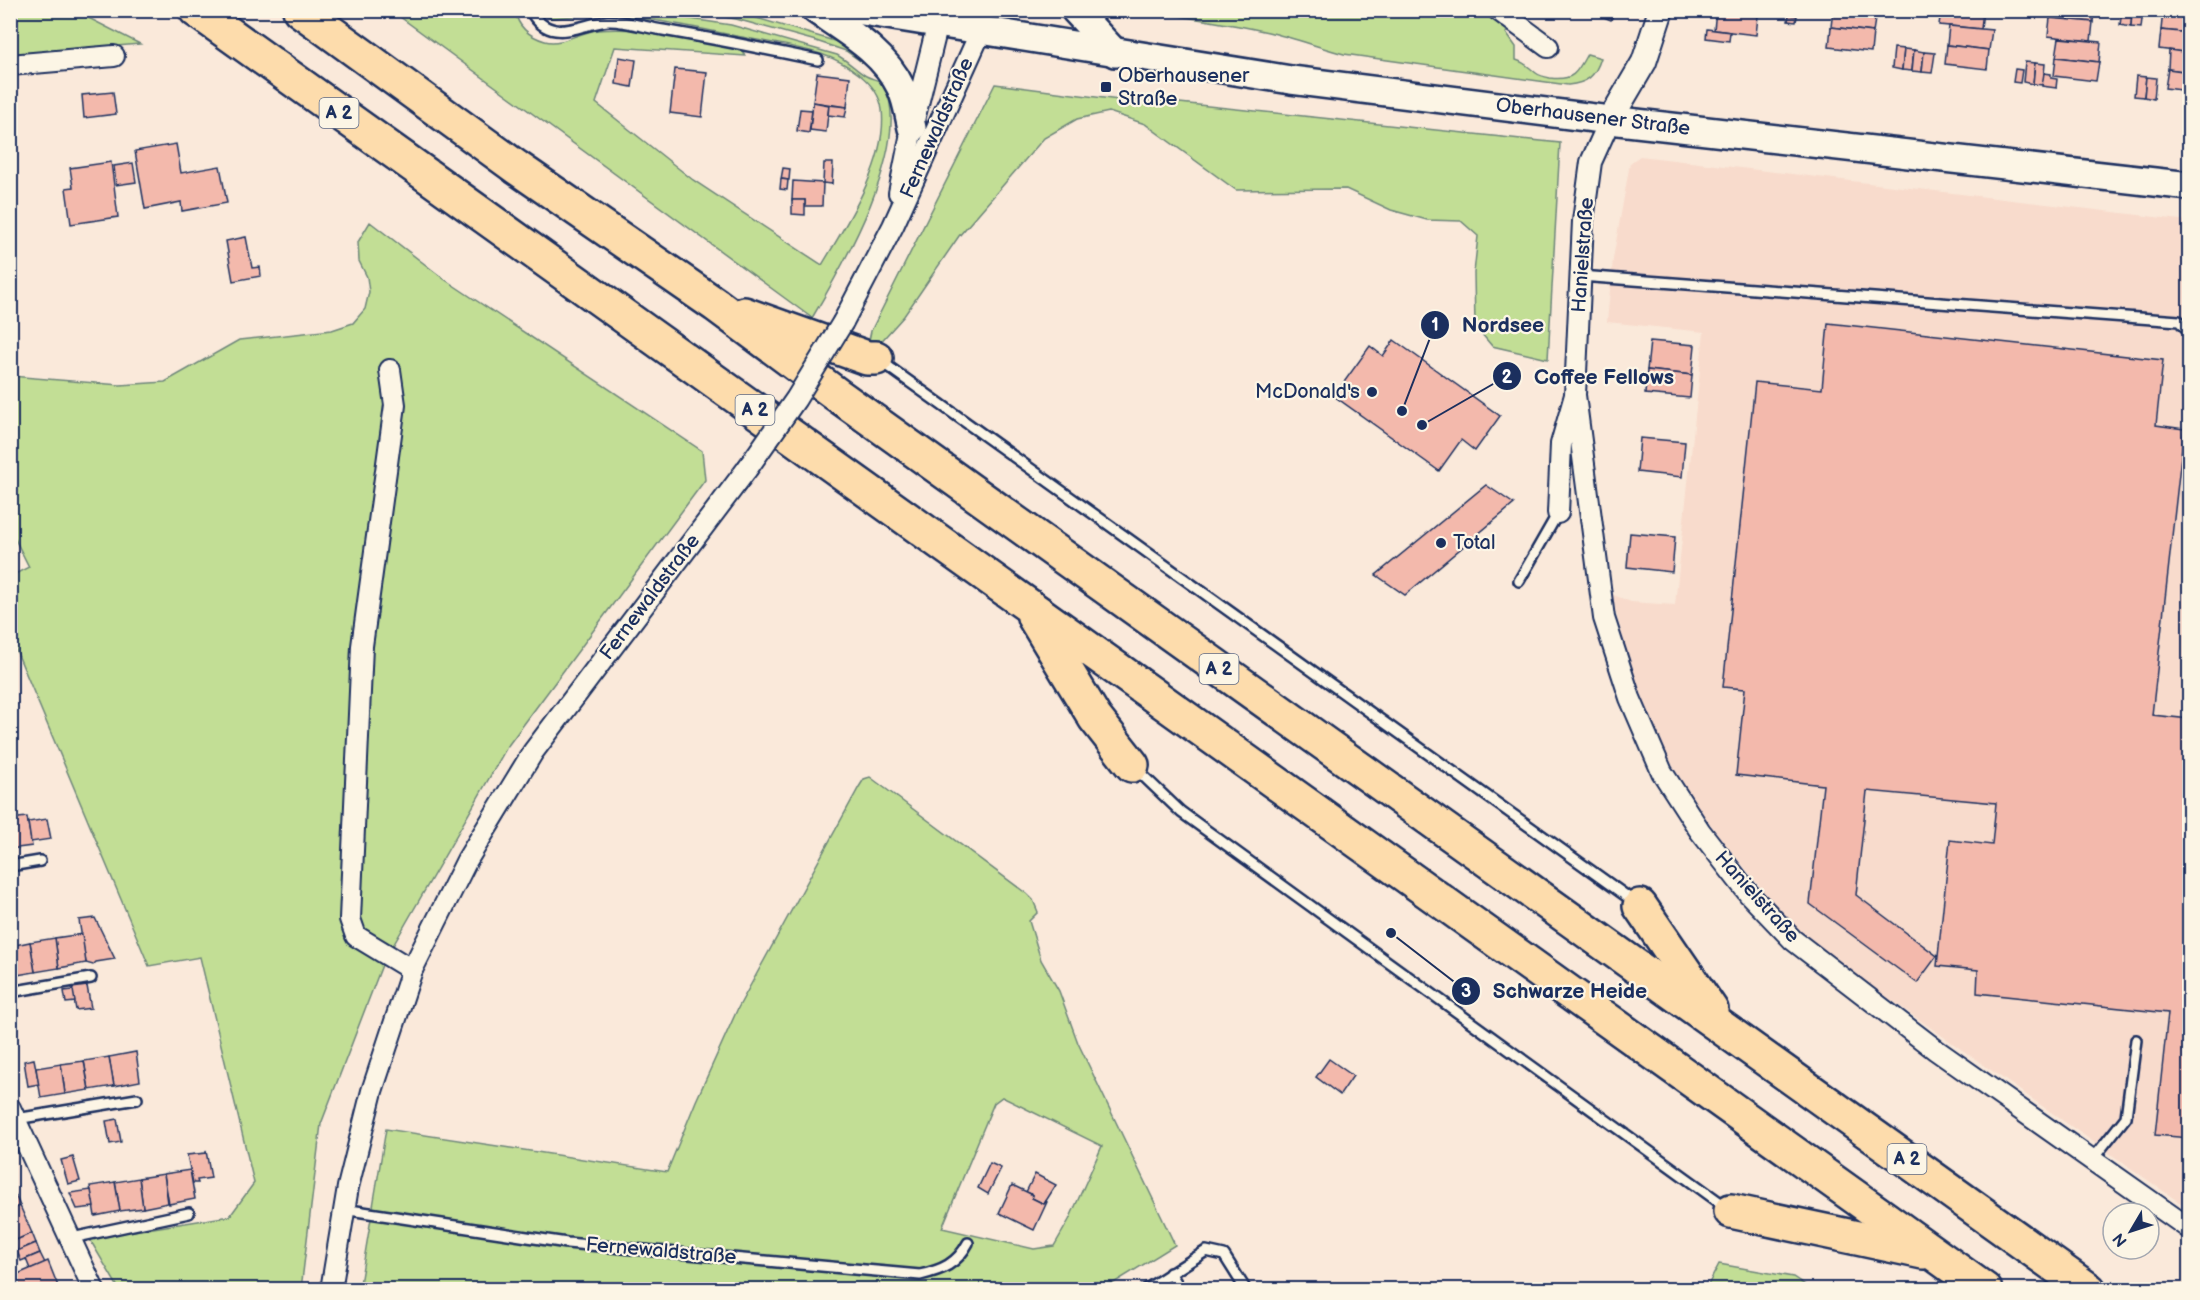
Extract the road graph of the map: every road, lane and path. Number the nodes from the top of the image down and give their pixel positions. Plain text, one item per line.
1 (196, 10) edge
2 (300, 10) edge
3 (530, 10) edge
4 (816, 10) edge
5 (856, 10) edge
6 (1074, 10) edge
7 (1498, 10) edge
8 (1661, 10) edge
9 (940, 17) edge
10 (985, 21) edge
11 (1548, 47) dead end
12 (1115, 53) junction
13 (114, 56) dead end
14 (818, 60) dead end
15 (10, 65) edge
16 (1610, 120) junction
17 (912, 128) junction
18 (2190, 186) edge
19 (893, 226) junction
20 (1580, 276) junction
21 (716, 305) junction
22 (2190, 332) edge
23 (876, 358) joint
24 (390, 370) dead end
25 (1575, 394) junction
26 (1557, 513) joint
27 (1519, 581) dead end
28 (1027, 605) junction
29 (1132, 765) joint
30 (40, 861) dead end
31 (10, 866) edge
32 (1640, 906) joint
33 (412, 970) junction
34 (91, 978) dead end
35 (10, 992) edge
36 (1724, 1029) junction
37 (2136, 1040) dead end
38 (137, 1099) dead end
39 (13, 1114) edge
40 (2092, 1160) junction
41 (344, 1209) junction
42 (1731, 1211) joint
43 (189, 1214) dead end
44 (2190, 1229) edge
45 (72, 1238) junction
46 (968, 1243) dead end
47 (1936, 1255) junction
48 (1170, 1273) junction
49 (94, 1290) edge
50 (331, 1290) edge
51 (1145, 1290) edge
52 (1181, 1290) edge
53 (1246, 1290) edge
54 (1985, 1290) edge
55 (2089, 1290) edge

1 - 28 highway, A 2
2 - 21 highway, A 2
3 - 14 lane
4 - 17 main road, Fernewaldstraße
5 - 9 main road, Oberhausener Straße
6 - 12 main road
7 - 11 street
8 - 16 street
9 - 10 main road, Oberhausener Straße
9 - 17 street, Fernewaldstraße
10 - 12 main road, Oberhausener Straße
10 - 19 street, Fernewaldstraße
12 - 16 main road, Oberhausener Straße
13 - 15 street
16 - 18 main road, Oberhausener Straße
16 - 20 street, Hanielstraße
17 - 19 street, Fernewaldstraße
19 - 33 street, Fernewaldstraße, bridge
20 - 22 lane
20 - 25 street, Hanielstraße
21 - 23 highway
21 - 36 highway, A 2
23 - 32 lane
24 - 33 street
25 - 26 street, Hanielstraße
25 - 40 street, Hanielstraße
26 - 27 lane
28 - 29 highway
28 - 47 highway, A 2
29 - 42 lane
30 - 31 lane
32 - 36 highway
33 - 41 street, Fernewaldstraße
34 - 35 lane
36 - 55 highway, A 2
37 - 40 lane
38 - 39 lane
39 - 45 street
40 - 44 street, Hanielstraße
41 - 46 lane, Fernewaldstraße
41 - 50 street, Fernewaldstraße
42 - 47 highway
43 - 45 lane
45 - 49 street
47 - 54 highway, A 2
48 - 51 lane
48 - 52 lane
48 - 53 lane

